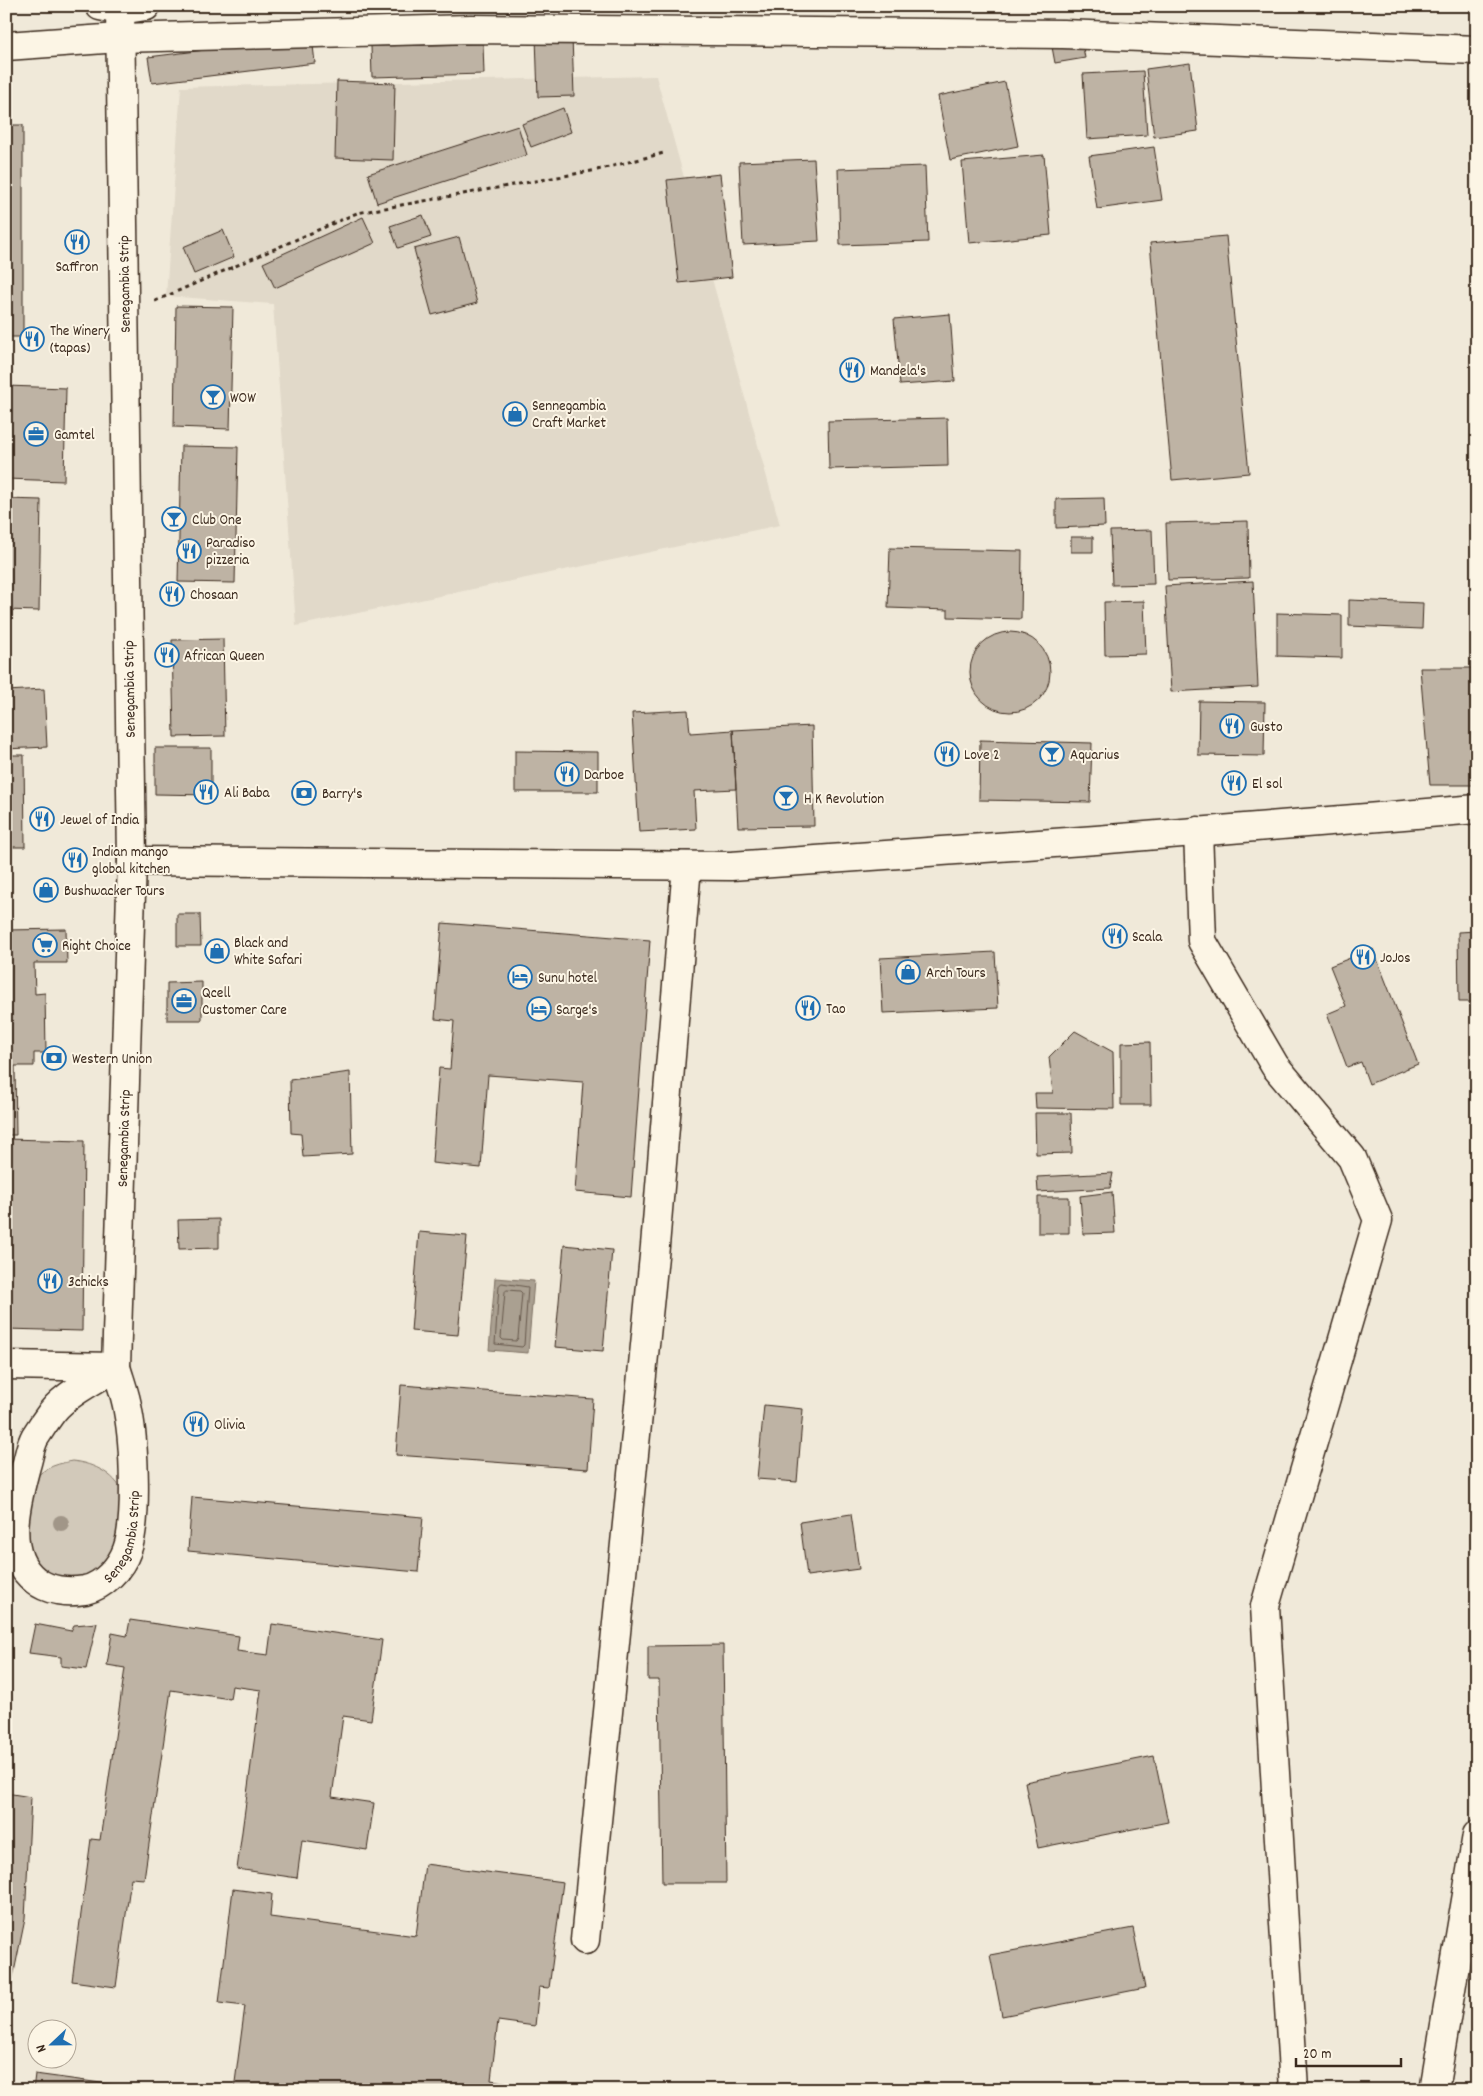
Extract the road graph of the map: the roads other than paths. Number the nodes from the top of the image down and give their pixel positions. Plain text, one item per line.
1 (122, 8) edge
2 (120, 38) junction
3 (6, 46) edge
4 (1477, 50) edge
5 (1477, 809) edge
6 (1198, 832) junction
7 (132, 862) junction
8 (687, 866) junction
9 (6, 1364) edge
10 (116, 1367) junction
11 (1477, 1835) edge
12 (585, 1940) dead end
13 (1294, 2090) edge
14 (1434, 2090) edge

1 - 2 street, Senegambia Strip
2 - 3 street
2 - 4 street
2 - 7 street, Senegambia Strip
5 - 6 street
6 - 8 street
6 - 13 street
7 - 8 street
7 - 10 street, Senegambia Strip
8 - 12 street
9 - 10 street
10 - 10 street, Senegambia Strip
11 - 14 street

